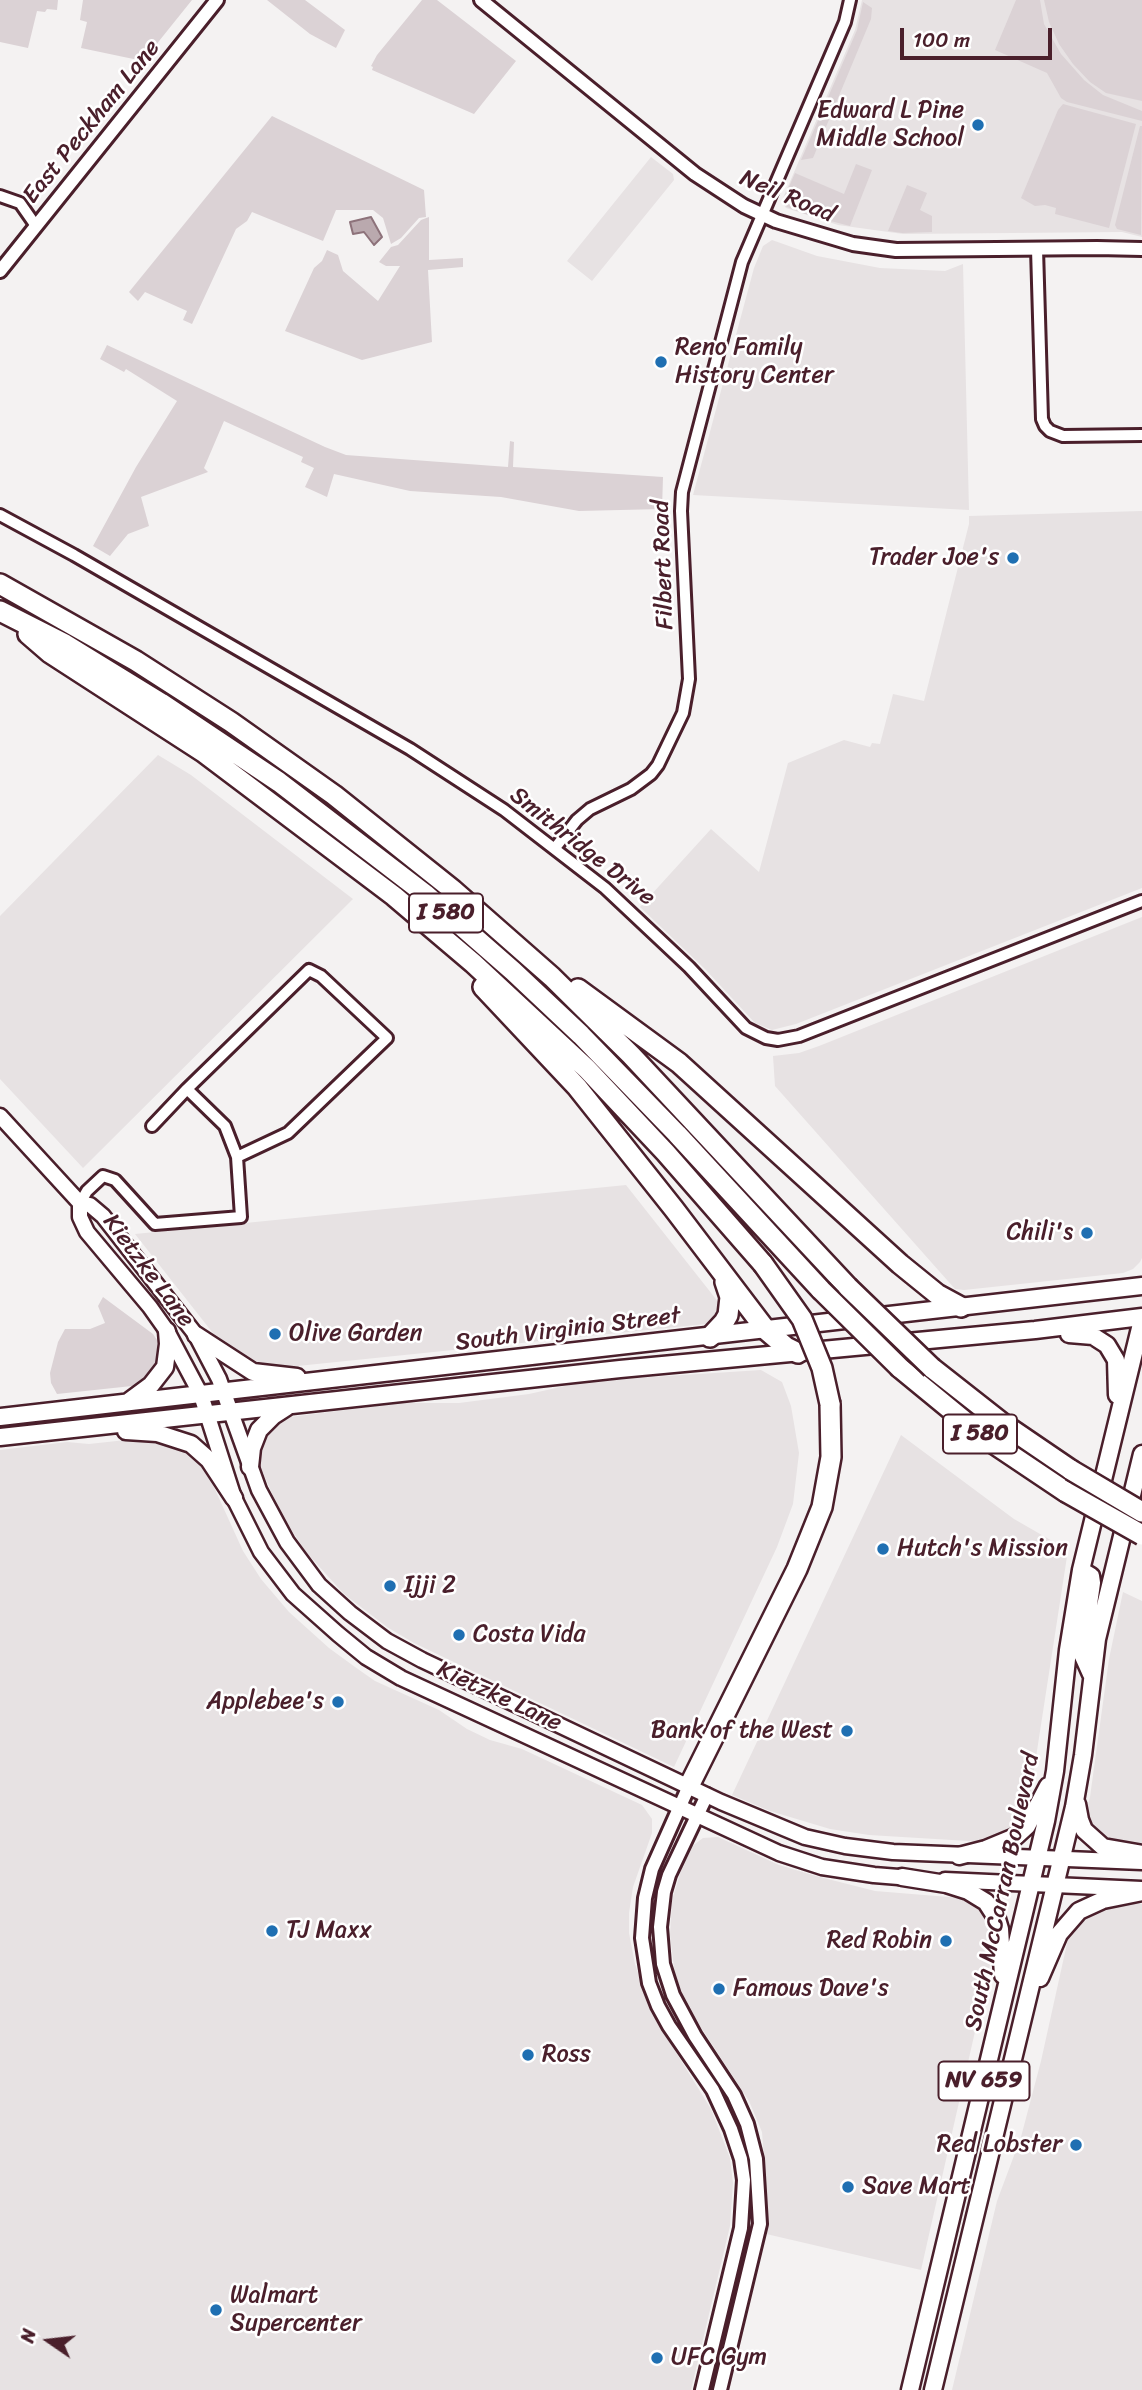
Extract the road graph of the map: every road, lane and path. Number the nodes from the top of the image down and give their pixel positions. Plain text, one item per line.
1 (217, 0) edge
2 (481, 0) edge
3 (850, 0) edge
4 (0, 196) edge
5 (762, 215) junction
6 (36, 226) junction
7 (1037, 249) junction
8 (1142, 249) edge
9 (0, 271) edge
10 (1142, 435) edge
11 (0, 515) edge
12 (0, 584) edge
13 (3, 612) edge
14 (324, 843) junction
15 (555, 848) junction
16 (1142, 901) edge
17 (511, 941) junction
18 (187, 1089) junction
19 (0, 1116) edge
20 (152, 1126) dead end
21 (237, 1157) junction
22 (80, 1203) junction
23 (711, 1256) junction
24 (1142, 1286) edge
25 (961, 1307) junction
26 (1142, 1318) edge
27 (766, 1330) junction
28 (167, 1331) junction
29 (1000, 1334) junction
30 (196, 1335) junction
31 (710, 1336) junction
32 (798, 1353) junction
33 (547, 1355) junction
34 (549, 1377) junction
35 (334, 1380) junction
36 (225, 1393) junction
37 (201, 1395) junction
38 (127, 1403) junction
39 (289, 1405) junction
40 (231, 1411) junction
41 (208, 1414) junction
42 (0, 1417) edge
43 (85, 1428) junction
44 (0, 1437) edge
45 (1113, 1440) junction
46 (1142, 1454) edge
47 (250, 1467) junction
48 (234, 1498) junction
49 (1142, 1512) edge
50 (1142, 1535) edge
51 (1080, 1570) junction
52 (1092, 1676) junction
53 (1055, 1771) junction
54 (698, 1791) junction
55 (1076, 1794) junction
56 (679, 1807) junction
57 (697, 1815) junction
58 (1142, 1854) edge
59 (959, 1856) junction
60 (1036, 1859) junction
61 (1060, 1859) junction
62 (1142, 1862) edge
63 (902, 1877) junction
64 (1030, 1884) junction
65 (1054, 1885) junction
66 (1142, 1890) edge
67 (1004, 1995) junction
68 (1019, 2033) junction
69 (967, 2152) junction
70 (950, 2317) junction
71 (923, 2337) junction
72 (702, 2390) edge
73 (720, 2390) edge
74 (910, 2390) edge
75 (920, 2390) edge
76 (933, 2390) edge

1 - 6 street, East Peckham Lane
2 - 5 street, Neil Road
3 - 5 street, Filbert Road
4 - 6 street
5 - 7 street, Neil Road
5 - 15 street, Filbert Road
6 - 9 street, East Peckham Lane
7 - 8 street, Neil Road
7 - 10 street
11 - 15 street, Smithridge Drive
12 - 17 highway, I 580
13 - 14 highway
13 - 50 highway, I 580, bridge
14 - 23 highway
14 - 54 highway, bridge
15 - 16 street, Smithridge Drive
17 - 25 highway
17 - 49 highway, I 580, bridge
18 - 20 street
18 - 21 street
18 - 21 street
19 - 22 main road, Kietzke Lane
21 - 22 street
22 - 28 main road, Kietzke Lane
22 - 30 main road, Kietzke Lane
23 - 27 highway
23 - 31 highway
24 - 25 main road, South Virginia Street
25 - 27 main road, South Virginia Street
26 - 29 main road, South Virginia Street
26 - 45 main road, South McCarran Boulevard / NV 659
27 - 31 main road, South Virginia Street
27 - 32 highway
28 - 37 main road, Kietzke Lane
28 - 38 main road
29 - 32 main road, South Virginia Street
29 - 45 main road
30 - 35 main road
30 - 36 main road, Kietzke Lane
31 - 33 main road, South Virginia Street
32 - 34 main road, South Virginia Street
33 - 34 main road
33 - 35 main road, South Virginia Street
34 - 39 main road, South Virginia Street
35 - 36 main road, South Virginia Street
36 - 37 main road, South Virginia Street
36 - 40 main road, Kietzke Lane
37 - 38 main road, South Virginia Street
37 - 41 main road, Kietzke Lane
38 - 42 main road, South Virginia Street
39 - 40 main road, South Virginia Street
39 - 47 main road
40 - 41 main road, South Virginia Street
40 - 47 main road, Kietzke Lane
41 - 43 main road, South Virginia Street
41 - 48 main road, Kietzke Lane
43 - 44 main road, South Virginia Street
43 - 48 main road
45 - 51 main road, South McCarran Boulevard / NV 659
46 - 52 main road, South McCarran Boulevard / NV 659
47 - 54 main road, Kietzke Lane
48 - 56 main road, Kietzke Lane
51 - 52 main road
51 - 53 main road, South McCarran Boulevard / NV 659
52 - 55 main road, South McCarran Boulevard / NV 659
53 - 59 main road
53 - 60 main road, South McCarran Boulevard / NV 659
54 - 56 street
54 - 57 street
54 - 59 main road, Kietzke Lane
55 - 58 main road
55 - 61 main road, South McCarran Boulevard / NV 659
56 - 57 main road, Kietzke Lane
56 - 72 street
57 - 63 main road, Kietzke Lane
57 - 73 street
59 - 60 main road, Kietzke Lane
60 - 61 main road, Kietzke Lane
60 - 64 main road, South McCarran Boulevard / NV 659
61 - 62 main road, Kietzke Lane
61 - 65 main road, South McCarran Boulevard / NV 659
63 - 64 main road, Kietzke Lane
63 - 67 main road
64 - 65 main road, Kietzke Lane
64 - 67 main road, South McCarran Boulevard / NV 659
65 - 66 main road, Kietzke Lane
65 - 68 main road, South McCarran Boulevard / NV 659
66 - 68 main road
67 - 69 main road, South McCarran Boulevard / NV 659
68 - 70 main road, South McCarran Boulevard / NV 659
69 - 70 main road
69 - 71 main road, South McCarran Boulevard / NV 659
70 - 76 main road, South McCarran Boulevard / NV 659
71 - 74 main road, South McCarran Boulevard / NV 659
71 - 75 main road

